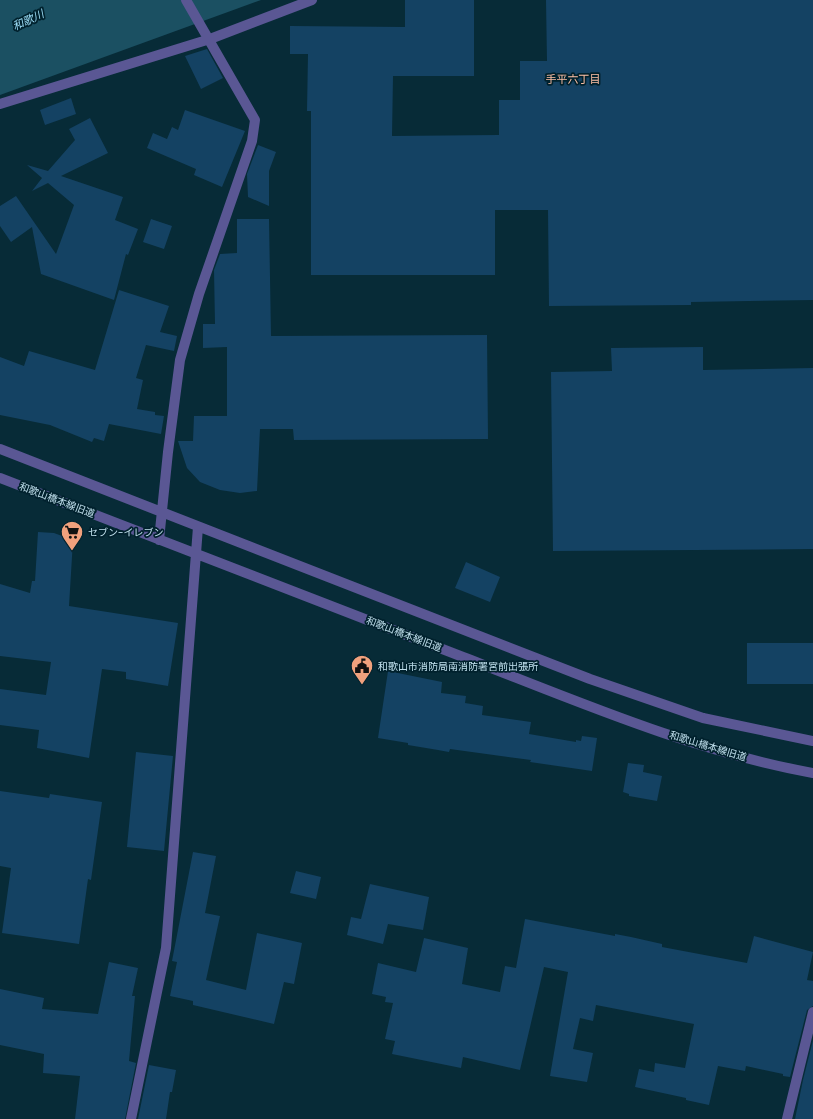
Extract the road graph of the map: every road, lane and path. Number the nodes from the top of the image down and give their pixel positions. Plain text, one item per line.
1 (186, 0) edge
2 (312, 0) edge
3 (210, 40) junction
4 (0, 104) edge
5 (0, 449) edge
6 (0, 478) edge
7 (162, 513) junction
8 (198, 527) junction
9 (159, 540) junction
10 (196, 554) junction
11 (813, 741) edge
12 (813, 773) edge
13 (813, 1012) edge
14 (131, 1119) edge
15 (786, 1119) edge

1 - 3 street
2 - 3 street
3 - 4 street
3 - 7 street
5 - 7 street
6 - 9 street, 和歌山橋本線旧道
7 - 8 street
7 - 9 street
8 - 10 street
8 - 11 street
9 - 10 street, 和歌山橋本線旧道
10 - 12 street, 和歌山橋本線旧道
10 - 14 street
13 - 15 street

